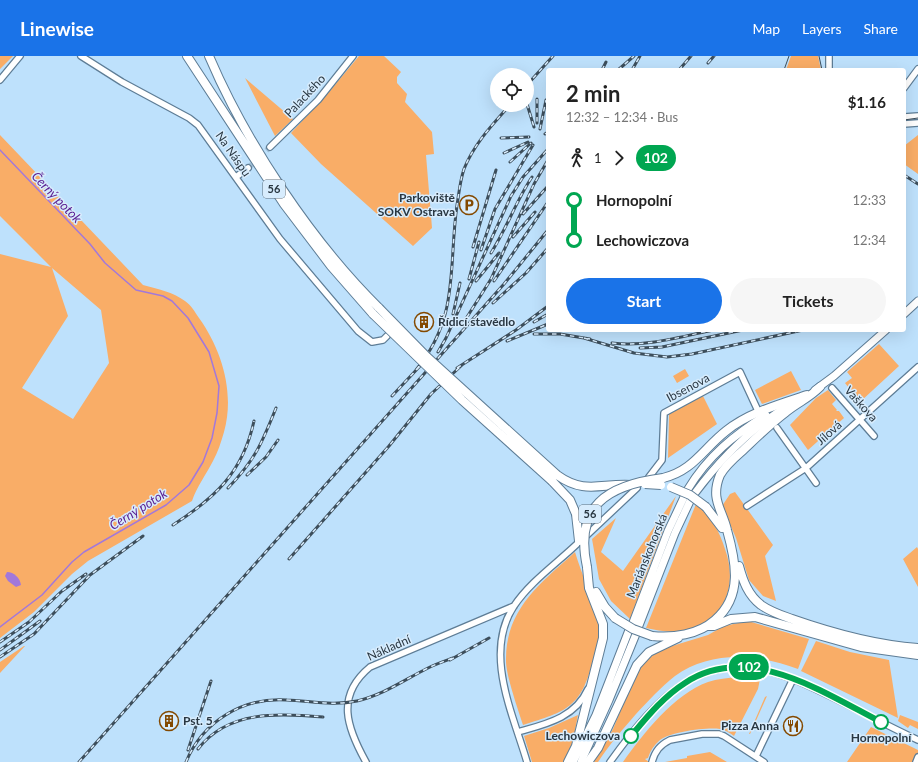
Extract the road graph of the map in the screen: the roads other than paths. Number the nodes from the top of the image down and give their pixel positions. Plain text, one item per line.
1 (20, 56) edge
2 (81, 56) edge
3 (187, 56) edge
4 (210, 56) edge
5 (353, 56) edge
6 (829, 56) edge
7 (829, 68) edge
8 (918, 69) edge
9 (0, 80) edge
10 (906, 85) edge
11 (918, 116) edge
12 (906, 117) edge
13 (918, 123) edge
14 (906, 124) edge
15 (270, 147) tunnel mouth
16 (248, 168) tunnel mouth
17 (236, 177) junction
18 (918, 302) edge
19 (376, 311) junction
20 (906, 312) edge
21 (884, 332) edge
22 (387, 336) dead end
23 (918, 367) edge
24 (820, 387) junction
25 (832, 388) dead end
26 (805, 396) junction
27 (759, 413) junction
28 (860, 420) junction
29 (777, 428) dead end
30 (874, 436) dead end
31 (806, 468) junction
32 (649, 477) dead end
33 (662, 482) junction
34 (816, 483) dead end
35 (636, 486) junction
36 (747, 506) dead end
37 (586, 536) dead end
38 (728, 538) junction
39 (577, 544) dead end
40 (587, 567) junction
41 (514, 606) junction
42 (804, 627) junction
43 (703, 628) junction
44 (634, 629) junction
45 (833, 635) junction
46 (677, 637) junction
47 (918, 648) edge
48 (918, 656) edge
49 (594, 674) junction
50 (793, 679) junction
51 (518, 732) junction
52 (918, 740) edge
53 (756, 756) junction
54 (918, 757) edge
55 (366, 762) edge
56 (528, 762) edge
57 (568, 762) edge
58 (573, 762) edge
59 (581, 762) edge
60 (588, 762) edge
61 (610, 762) edge
62 (652, 762) edge
63 (764, 762) edge
64 (916, 762) edge

1 - 9 street
2 - 17 street, Na Náspu
3 - 19 highway, 56
4 - 19 highway, 56
5 - 15 street, Palackého
6 - 7 street
8 - 10 street
11 - 12 street
13 - 14 street
16 - 17 street
17 - 22 street, Na Náspu
18 - 20 main road
19 - 35 highway, 56, bridge
19 - 40 highway, 56, bridge
21 - 24 main road, Mariánskohorská
23 - 28 street, Jílová
24 - 26 main road, Mariánskohorská
24 - 38 highway
25 - 28 street, Vaškova
26 - 27 highway
26 - 44 main road, Mariánskohorská
27 - 32 street, Ibsenova
27 - 33 highway
28 - 30 street, Vaškova
28 - 31 street, Jílová
29 - 31 street
31 - 34 street
31 - 36 street, Jílová
33 - 35 highway, 56, bridge
33 - 38 highway, 56, bridge
35 - 37 street
35 - 40 highway, 56, bridge
38 - 42 highway, 56
38 - 43 highway, 56
39 - 41 street, Nákladní
40 - 46 highway, 56, bridge
40 - 49 highway
41 - 51 street, Nákladní
41 - 55 street, Nákladní
42 - 43 highway, 56
42 - 45 highway, 56
43 - 46 highway, 56
44 - 58 main road, Mariánskohorská
44 - 59 main road, Mariánskohorská
45 - 47 highway, 56
45 - 48 highway, 56
46 - 60 highway
49 - 51 street
49 - 57 highway
50 - 52 street
50 - 53 street
50 - 61 street
51 - 56 street, Nákladní
53 - 62 street
53 - 63 street
54 - 64 street

